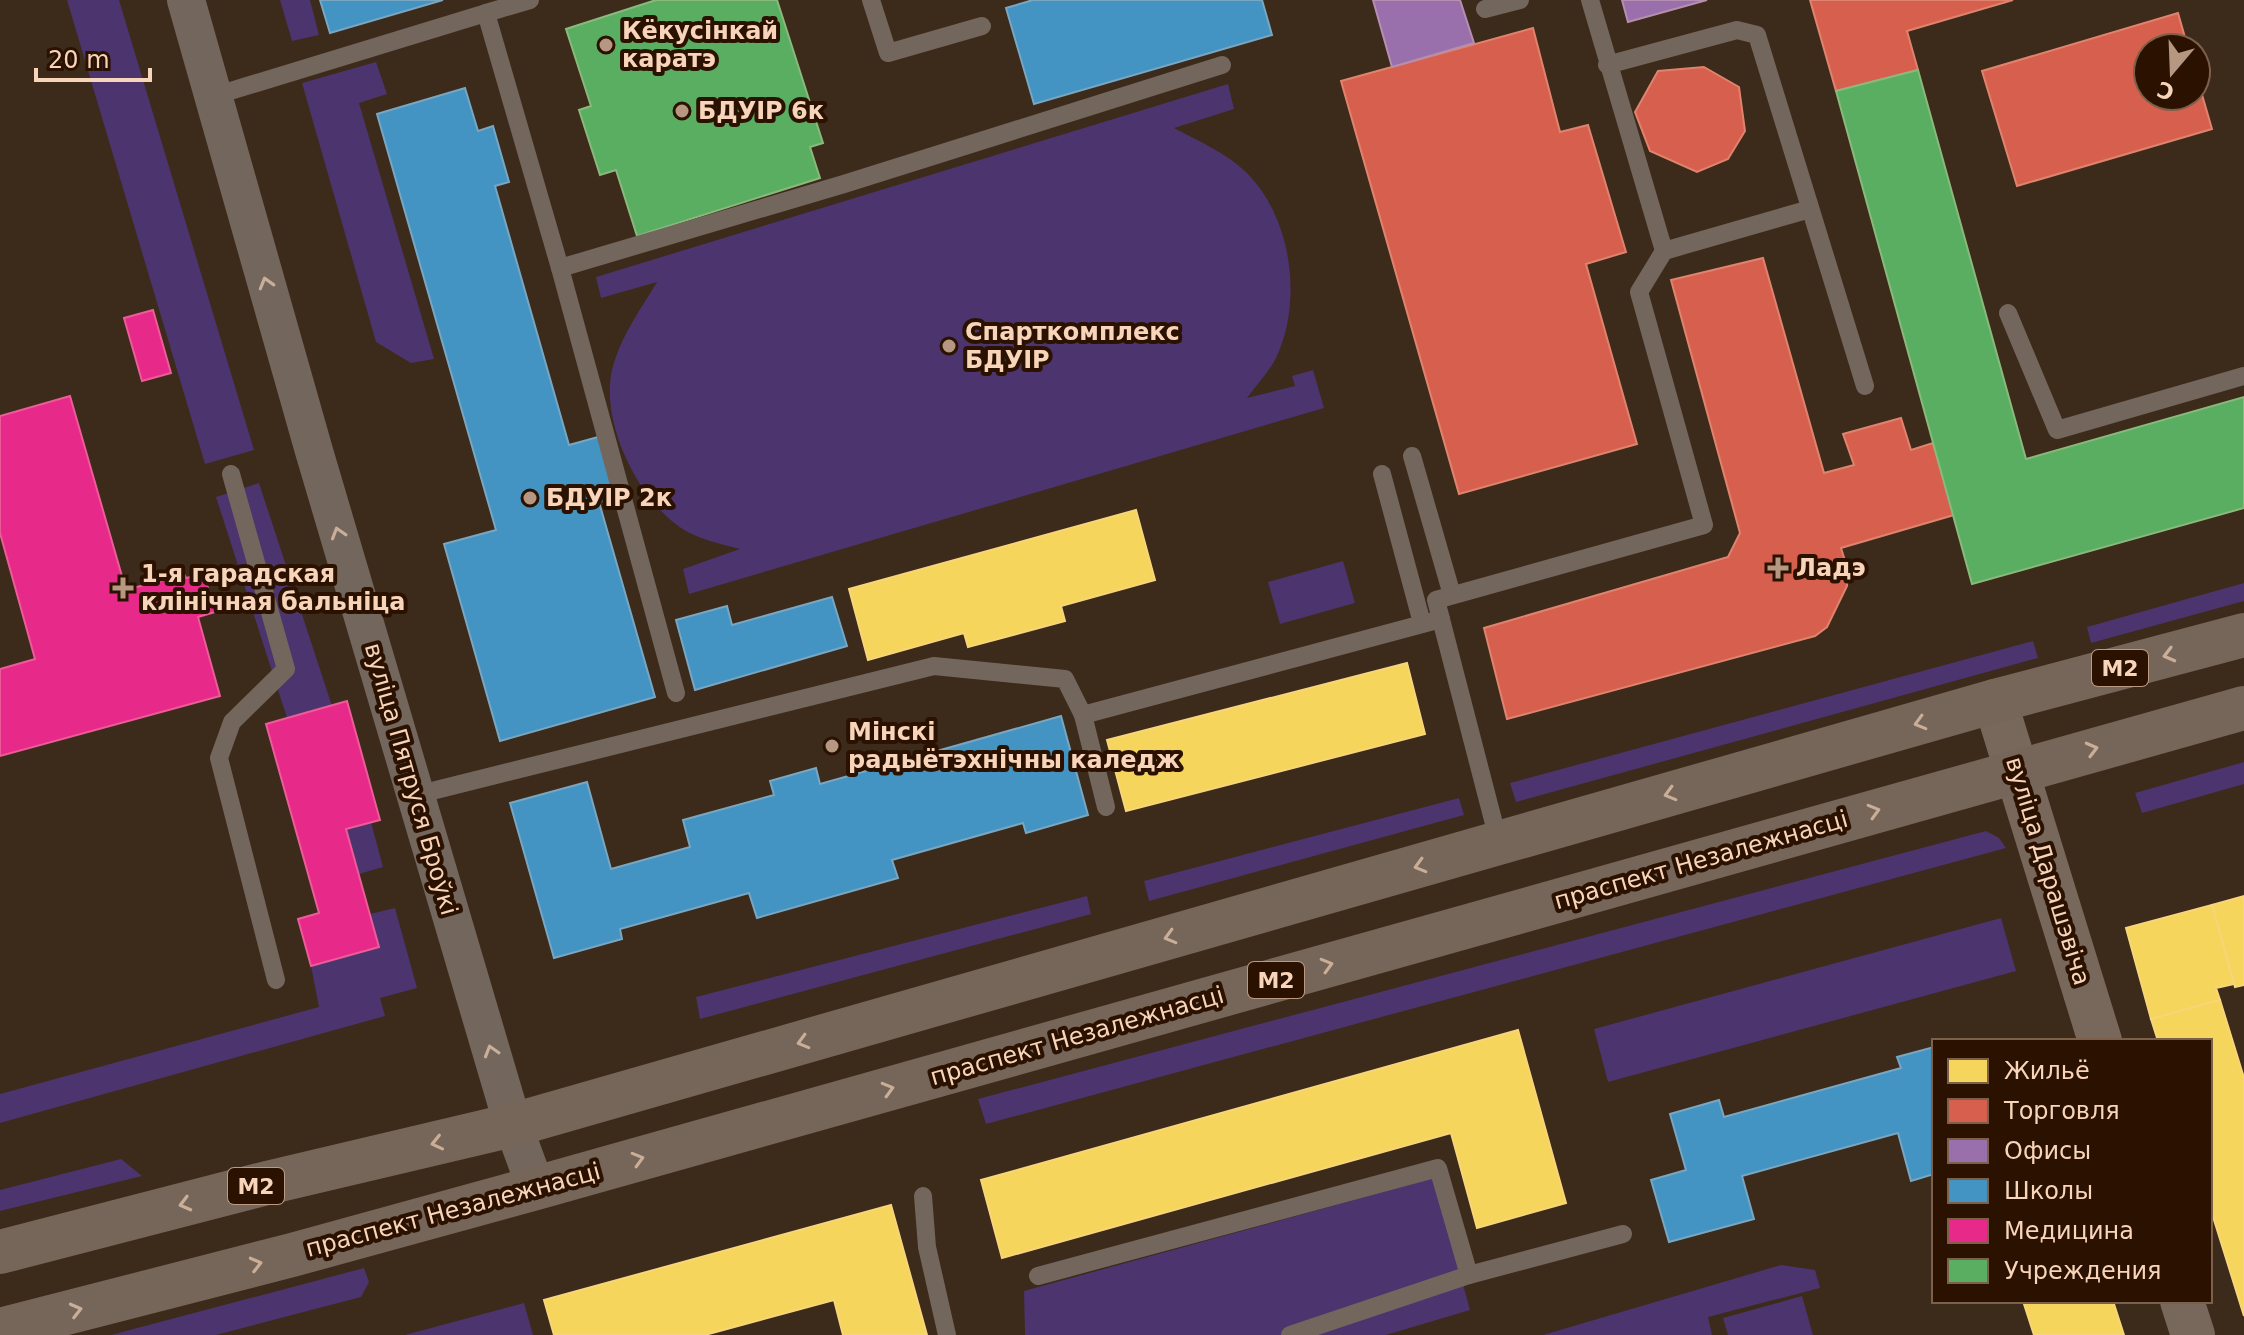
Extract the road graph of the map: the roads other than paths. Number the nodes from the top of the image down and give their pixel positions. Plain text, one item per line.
1 (186, 0) edge
2 (530, 0) edge
3 (871, 0) edge
4 (1520, 0) edge
5 (1590, 0) edge
6 (1485, 9) dead end
7 (486, 13) junction
8 (982, 26) dead end
9 (1222, 65) dead end
10 (1607, 65) junction
11 (214, 96) junction
12 (1810, 209) junction
13 (1664, 251) junction
14 (560, 268) junction
15 (2008, 313) dead end
16 (2244, 376) edge
17 (1865, 386) dead end
18 (1412, 456) dead end
19 (231, 474) dead end
20 (1382, 474) dead end
21 (1452, 595) junction
22 (1441, 619) junction
23 (1422, 623) junction
24 (2244, 635) edge
25 (676, 693) dead end
26 (1995, 701) junction
27 (2244, 708) edge
28 (1083, 715) junction
29 (2017, 771) junction
30 (416, 795) junction
31 (1106, 807) dead end
32 (1499, 843) junction
33 (276, 980) dead end
34 (2099, 1039) edge
35 (513, 1125) junction
36 (536, 1188) junction
37 (923, 1196) dead end
38 (1623, 1234) dead end
39 (0, 1252) edge
40 (1469, 1275) junction
41 (1038, 1276) dead end
42 (2183, 1303) edge
43 (0, 1330) edge
44 (947, 1335) edge
45 (1290, 1335) edge
46 (2193, 1335) edge

1 - 11 street, вуліца Пятруся Броўкі
2 - 7 lane
3 - 8 lane
4 - 6 lane
5 - 10 lane
7 - 11 lane
7 - 14 lane
9 - 14 lane
10 - 12 lane
10 - 13 lane
30 -> 11 street, вуліца Пятруся Броўкі
12 - 13 lane
12 - 17 lane
13 - 21 lane
14 - 25 lane
15 - 16 lane
18 - 21 lane
19 - 33 lane
20 - 23 lane
21 - 22 lane
22 - 23 lane
22 - 32 lane
23 - 28 lane
24 -> 26 main road, М2
26 - 29 main road, вуліца Дарашэвіча
26 -> 32 main road, М2
29 -> 27 main road, праспект Незалежнасці / М2
28 - 30 lane
28 - 31 lane
29 - 34 main road, вуліца Дарашэвіча
36 -> 29 main road, праспект Незалежнасці / М2
35 -> 30 street, вуліца Пятруся Броўкі
32 -> 35 main road, М2
35 - 36 street, вуліца Пятруся Броўкі
35 -> 39 main road, М2
43 -> 36 main road, праспект Незалежнасці / М2
37 - 44 lane
38 - 40 lane
40 - 41 lane
40 - 45 lane
42 - 46 main road

